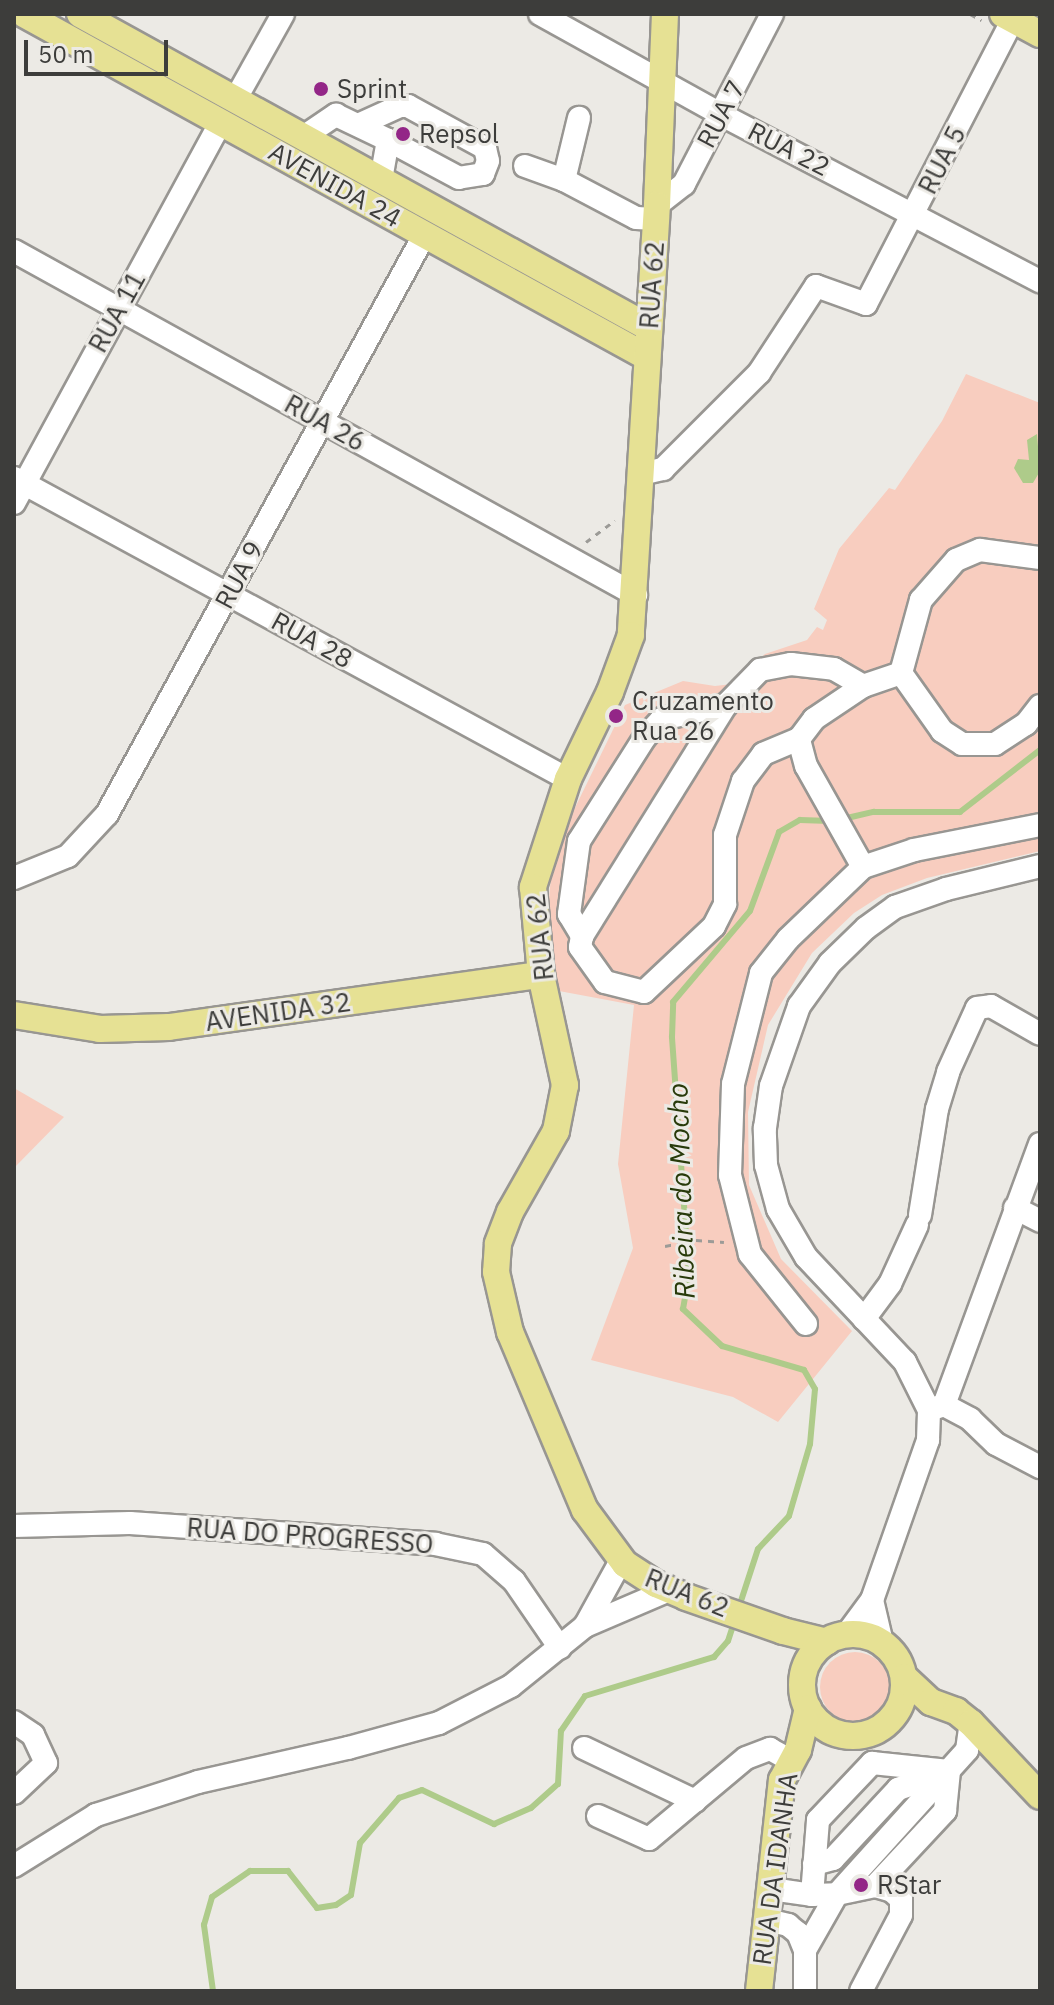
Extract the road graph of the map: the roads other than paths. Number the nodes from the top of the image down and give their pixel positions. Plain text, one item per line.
1 (24, 14) edge
2 (80, 14) edge
3 (283, 14) edge
4 (540, 14) edge
5 (665, 14) edge
6 (772, 14) edge
7 (1010, 16) edge
8 (1040, 34) edge
9 (662, 82) junction
10 (235, 100) junction
11 (722, 115) junction
12 (579, 118) dead end
13 (221, 122) junction
14 (358, 125) junction
15 (303, 137) junction
16 (388, 140) junction
17 (525, 166) dead end
18 (381, 179) junction
19 (564, 180) junction
20 (657, 212) junction
21 (914, 214) junction
22 (425, 234) junction
23 (14, 251) edge
24 (1040, 281) edge
25 (118, 309) junction
26 (648, 327) junction
27 (647, 357) junction
28 (320, 421) junction
29 (641, 474) junction
30 (17, 488) edge
31 (1040, 558) edge
32 (229, 595) junction
33 (636, 595) junction
34 (901, 673) junction
35 (863, 686) junction
36 (726, 705) junction
37 (1040, 706) edge
38 (799, 739) junction
39 (568, 779) junction
40 (1040, 825) edge
41 (1040, 866) edge
42 (863, 867) junction
43 (14, 878) edge
44 (582, 936) junction
45 (541, 975) junction
46 (14, 1015) edge
47 (1040, 1034) edge
48 (1040, 1144) edge
49 (1015, 1208) junction
50 (1040, 1221) edge
51 (864, 1319) junction
52 (806, 1324) dead end
53 (937, 1408) junction
54 (1040, 1467) edge
55 (14, 1526) edge
56 (622, 1559) junction
57 (669, 1590) junction
58 (872, 1600) junction
59 (585, 1626) junction
60 (783, 1631) junction
61 (837, 1638) junction
62 (882, 1643) junction
63 (560, 1648) junction
64 (806, 1667) junction
65 (904, 1677) junction
66 (931, 1702) junction
67 (808, 1708) junction
68 (898, 1710) junction
69 (14, 1722) edge
70 (971, 1723) junction
71 (836, 1734) junction
72 (584, 1748) dead end
73 (794, 1755) junction
74 (949, 1771) junction
75 (14, 1793) edge
76 (1040, 1796) edge
77 (695, 1801) junction
78 (598, 1816) dead end
79 (814, 1864) junction
80 (14, 1866) edge
81 (875, 1886) junction
82 (771, 1889) junction
83 (837, 1894) junction
84 (812, 1895) junction
85 (767, 1920) junction
86 (805, 1950) junction
87 (865, 1988) edge
88 (807, 1990) edge
89 (759, 1991) edge

1 - 13 main road, AVENIDA 24
2 - 10 main road, AVENIDA 24
3 - 10 street
4 - 9 street, RUA 22
5 - 9 main road, RUA 62
6 - 11 street, RUA 7
7 - 8 main road
7 - 21 street, RUA 5
9 - 11 street, RUA 22
9 - 20 main road, RUA 62
10 - 15 main road, AVENIDA 24
11 - 20 street, RUA 7
11 - 21 street, RUA 22
12 - 19 street
13 - 22 main road, AVENIDA 24
13 - 25 street, RUA 11
14 - 15 street
14 - 16 street
14 - 16 street
15 - 18 main road, AVENIDA 24
16 - 18 street
17 - 19 street
18 - 26 main road, AVENIDA 24
19 - 20 street
20 - 26 main road, RUA 62
21 - 24 street, RUA 22
21 - 29 street, RUA 5
22 - 27 main road, AVENIDA 24
22 - 28 street, RUA 9
23 - 25 street, RUA 26
25 - 28 street, RUA 26
25 - 30 street, RUA 11
26 - 27 main road, RUA 62
27 - 29 main road, RUA 62
28 - 32 street, RUA 9
28 - 33 street, RUA 26
29 - 33 main road, RUA 62
30 - 32 street, RUA 28
31 - 34 street
32 - 39 street, RUA 28
32 - 43 street, RUA 9
33 - 39 main road, RUA 62
34 - 35 street
34 - 37 street
35 - 36 street
35 - 38 street
36 - 44 street
36 - 44 street
38 - 42 street
38 - 44 street
39 - 45 main road, RUA 62
40 - 42 street
41 - 51 street
42 - 52 street
45 - 46 main road, AVENIDA 32
45 - 56 main road, RUA 62
47 - 51 street
48 - 49 street
49 - 50 street
49 - 53 street
51 - 53 street
53 - 54 street
53 - 58 street
55 - 63 street, RUA DO PROGRESSO
56 - 57 main road, RUA 62
56 - 59 street
57 - 59 street
57 - 60 main road, RUA 62
58 - 61 street
58 - 62 street
59 - 63 street
60 - 61 main road, RUA 62
60 - 64 main road
61 - 62 main road
61 - 64 main road
62 - 65 main road
63 - 80 street
64 - 67 main road
65 - 66 main road
65 - 68 main road
66 - 68 main road
66 - 70 main road
67 - 71 main road
67 - 73 main road, RUA DA IDANHA
68 - 71 main road
69 - 75 street
70 - 74 street
70 - 76 main road
71 - 73 main road, RUA DA IDANHA
72 - 77 street
73 - 77 street
73 - 82 main road, RUA DA IDANHA
74 - 79 street
74 - 79 street
74 - 81 street
74 - 83 street
77 - 78 street
79 - 84 street
81 - 83 street
81 - 87 street
82 - 84 street
82 - 85 main road, RUA DA IDANHA
83 - 84 street
83 - 86 street
85 - 86 street
85 - 89 main road, RUA DA IDANHA
86 - 88 street

